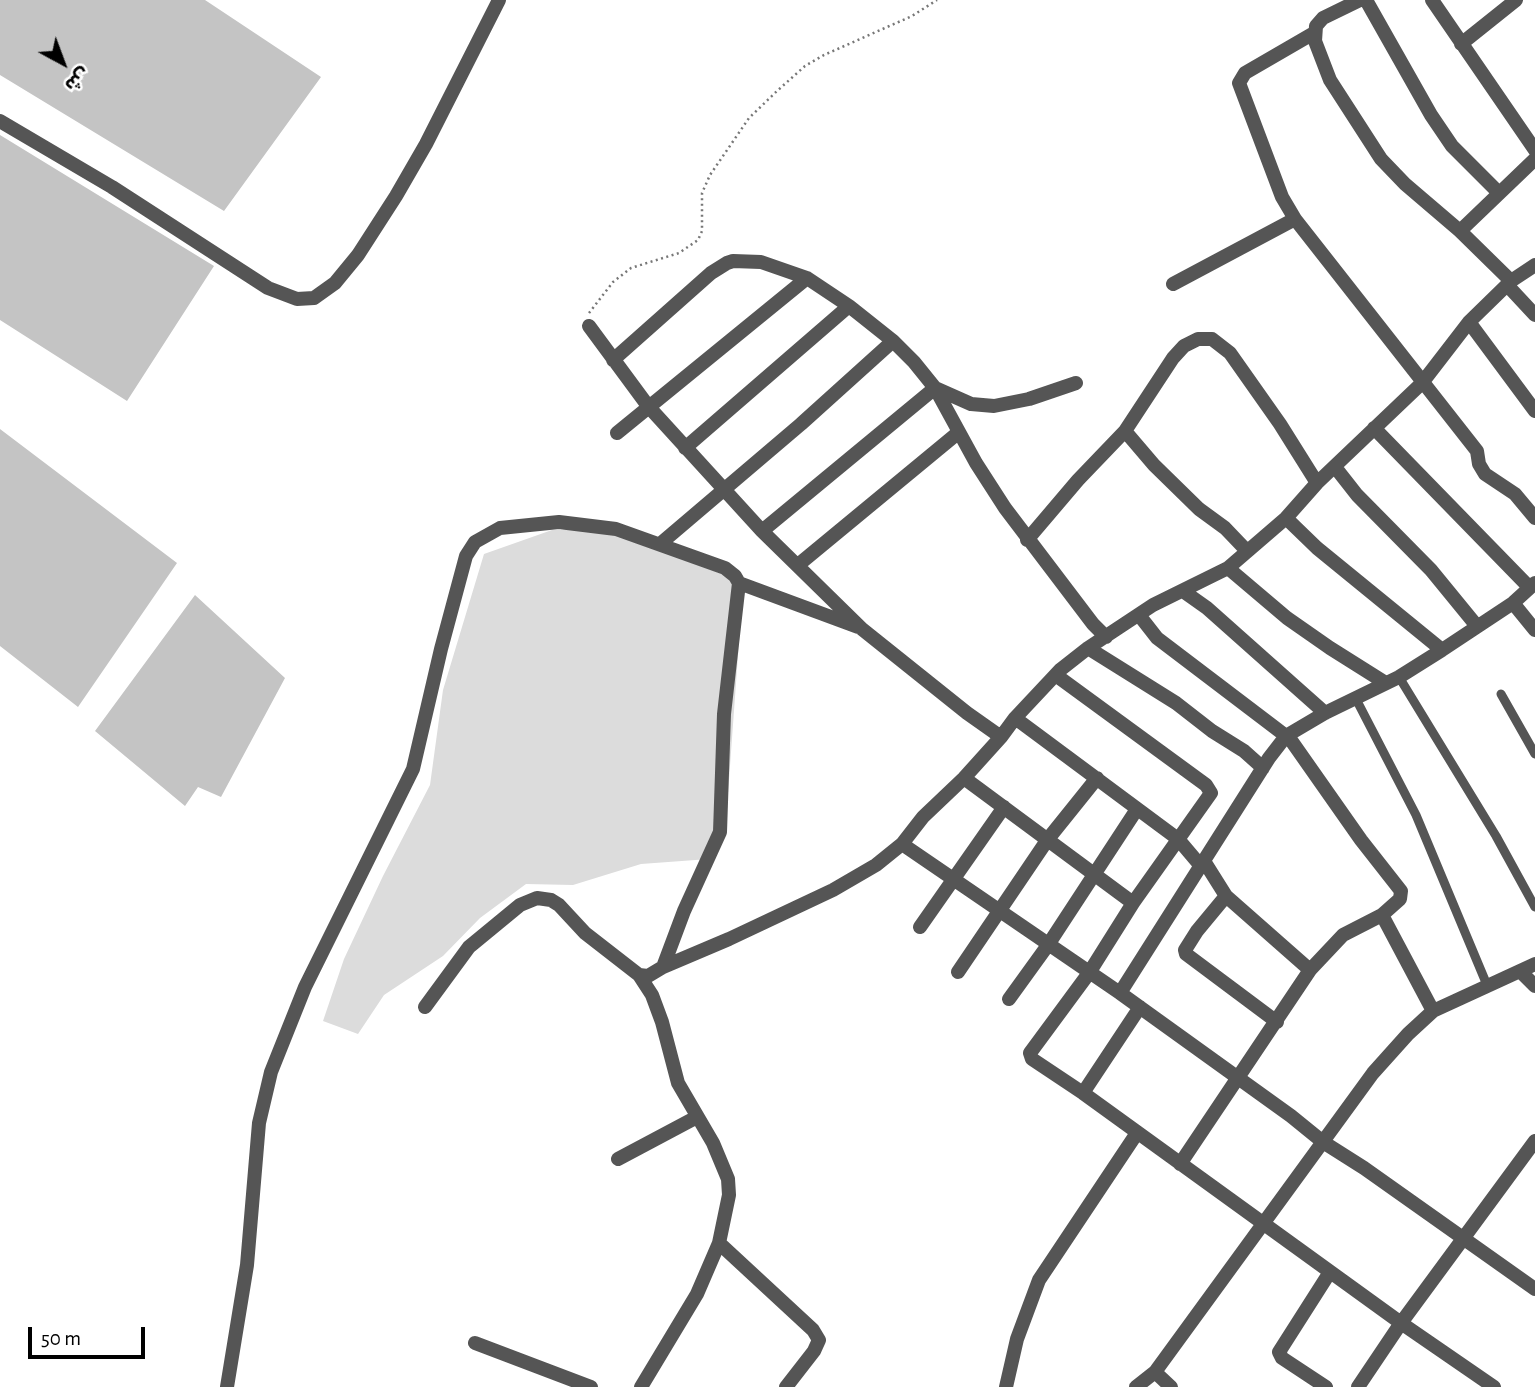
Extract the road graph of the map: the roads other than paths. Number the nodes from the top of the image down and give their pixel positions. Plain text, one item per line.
1 (499, 0) edge
2 (1360, 0) edge
3 (1366, 0) edge
4 (1432, 0) edge
5 (1516, 0) edge
6 (1314, 33) junction
7 (1461, 44) junction
8 (0, 121) edge
9 (1535, 150) edge
10 (1535, 159) edge
11 (1499, 193) junction
12 (1295, 219) junction
13 (1460, 231) junction
14 (1535, 265) edge
15 (807, 278) junction
16 (1510, 283) junction
17 (1173, 284) dead end
18 (849, 306) junction
19 (1535, 315) edge
20 (1469, 322) junction
21 (589, 326) road end
22 (893, 341) junction
23 (612, 360) junction
24 (1076, 383) dead end
25 (1422, 383) junction
26 (935, 388) junction
27 (648, 406) junction
28 (1535, 411) edge
29 (1374, 428) junction
30 (1125, 431) junction
31 (959, 432) junction
32 (617, 433) dead end
33 (685, 448) junction
34 (1335, 467) junction
35 (1317, 483) junction
36 (724, 490) junction
37 (1535, 518) edge
38 (1286, 519) junction
39 (762, 531) junction
40 (1027, 540) junction
41 (660, 544) junction
42 (1247, 551) junction
43 (798, 565) junction
44 (1228, 568) junction
45 (738, 583) junction
46 (1532, 585) edge
47 (1183, 591) junction
48 (1513, 603) junction
49 (1139, 615) junction
50 (1476, 625) junction
51 (862, 629) junction
52 (1535, 630) edge
53 (1106, 637) junction
54 (1088, 648) junction
55 (1442, 650) junction
56 (1057, 676) junction
57 (1399, 677) junction
58 (1384, 682) junction
59 (1501, 694) dead end
60 (1356, 699) junction
61 (1325, 713) junction
62 (1015, 718) junction
63 (1287, 736) junction
64 (1001, 737) junction
65 (1535, 754) edge
66 (1263, 768) junction
67 (964, 778) junction
68 (1097, 778) junction
69 (1004, 807) junction
70 (1137, 809) junction
71 (1048, 839) junction
72 (1178, 839) junction
73 (902, 844) junction
74 (1202, 863) junction
75 (1094, 873) junction
76 (953, 877) junction
77 (1226, 896) junction
78 (1133, 904) junction
79 (1535, 907) edge
80 (1002, 910) junction
81 (1382, 915) junction
82 (920, 927) dead end
83 (1048, 945) junction
84 (1535, 964) edge
85 (663, 967) junction
86 (1310, 970) junction
87 (1520, 971) junction
88 (958, 972) dead end
89 (1089, 973) junction
90 (639, 975) junction
91 (1487, 985) junction
92 (1535, 986) edge
93 (1120, 993) junction
94 (1009, 999) dead end
95 (425, 1007) dead end
96 (1140, 1007) junction
97 (1433, 1011) junction
98 (1277, 1022) junction
99 (1237, 1077) junction
100 (1083, 1093) junction
101 (697, 1117) junction
102 (1138, 1133) junction
103 (1535, 1141) edge
104 (1323, 1142) junction
105 (618, 1159) dead end
106 (1180, 1164) junction
107 (1263, 1224) junction
108 (1464, 1238) junction
109 (719, 1242) junction
110 (1330, 1272) junction
111 (1533, 1284) edge
112 (1401, 1323) junction
113 (475, 1343) dead end
114 (1155, 1372) junction
115 (227, 1387) edge
116 (591, 1387) edge
117 (641, 1387) edge
118 (786, 1387) edge
119 (1006, 1387) edge
120 (1136, 1387) edge
121 (1171, 1387) edge
122 (1326, 1387) edge
123 (1358, 1387) edge
124 (1494, 1387) edge

1 - 8 street
2 - 6 street
3 - 11 street
4 - 7 street
5 - 7 street
6 - 12 street
6 - 13 street
7 - 9 street
10 - 11 street
11 - 13 street
12 - 17 street
12 - 25 street
13 - 16 street
14 - 16 street
15 - 18 street
15 - 23 street
15 - 27 street
16 - 19 street
16 - 20 street
18 - 22 street
18 - 33 street
20 - 25 street
20 - 28 street
21 - 23 street
22 - 26 street
22 - 36 street
23 - 27 street
24 - 26 street
25 - 29 street
25 - 37 street
26 - 31 street
26 - 39 street
27 - 32 street
27 - 33 street
29 - 34 street
29 - 46 street
30 - 35 street
30 - 40 street
30 - 42 street
31 - 40 street
31 - 43 street
33 - 36 street
34 - 35 street
34 - 50 street
35 - 38 street
36 - 39 street
36 - 41 street
38 - 42 street
38 - 55 street
39 - 43 street
40 - 53 street
41 - 45 street
41 - 115 street
42 - 44 street
43 - 51 street
44 - 47 street
44 - 58 street
45 - 51 street
45 - 85 street
46 - 48 street
47 - 49 street
47 - 61 street
48 - 50 street
48 - 52 street
49 - 53 street
49 - 63 street
50 - 55 street
51 - 64 street
53 - 54 street
54 - 56 street
54 - 66 street
55 - 57 street
56 - 62 street
56 - 72 street
57 - 58 street
57 - 79 lane
58 - 60 street
59 - 65 lane
60 - 61 street
60 - 91 lane
61 - 63 street
62 - 64 street
62 - 68 street
63 - 66 street
63 - 81 street
64 - 67 street
66 - 74 street
67 - 69 street
67 - 73 street
68 - 70 street
68 - 71 street
69 - 71 street
69 - 76 street
70 - 72 street
70 - 75 street
71 - 75 street
71 - 80 street
72 - 74 street
72 - 78 street
73 - 76 street
73 - 85 street
74 - 77 street
74 - 93 street
75 - 78 street
75 - 83 street
76 - 80 street
76 - 82 street
77 - 86 street
77 - 98 street
78 - 89 street
80 - 83 street
80 - 88 street
81 - 86 street
81 - 97 street
83 - 89 street
83 - 94 street
84 - 87 street
85 - 90 street
86 - 98 street
87 - 91 street
87 - 92 street
89 - 93 street
89 - 100 street
90 - 95 street
90 - 101 street
91 - 97 street
93 - 96 street
96 - 99 street
96 - 100 street
97 - 104 street
98 - 99 street
99 - 104 street
99 - 106 street
100 - 102 street
101 - 105 street
101 - 109 street
102 - 106 street
102 - 119 street
103 - 108 street
104 - 107 street
104 - 108 street
106 - 107 street
107 - 110 street
107 - 114 street
108 - 111 street
108 - 112 street
109 - 117 street
109 - 118 street
110 - 112 street
110 - 122 street
112 - 123 street
112 - 124 street
113 - 116 street
114 - 120 street
114 - 121 street

